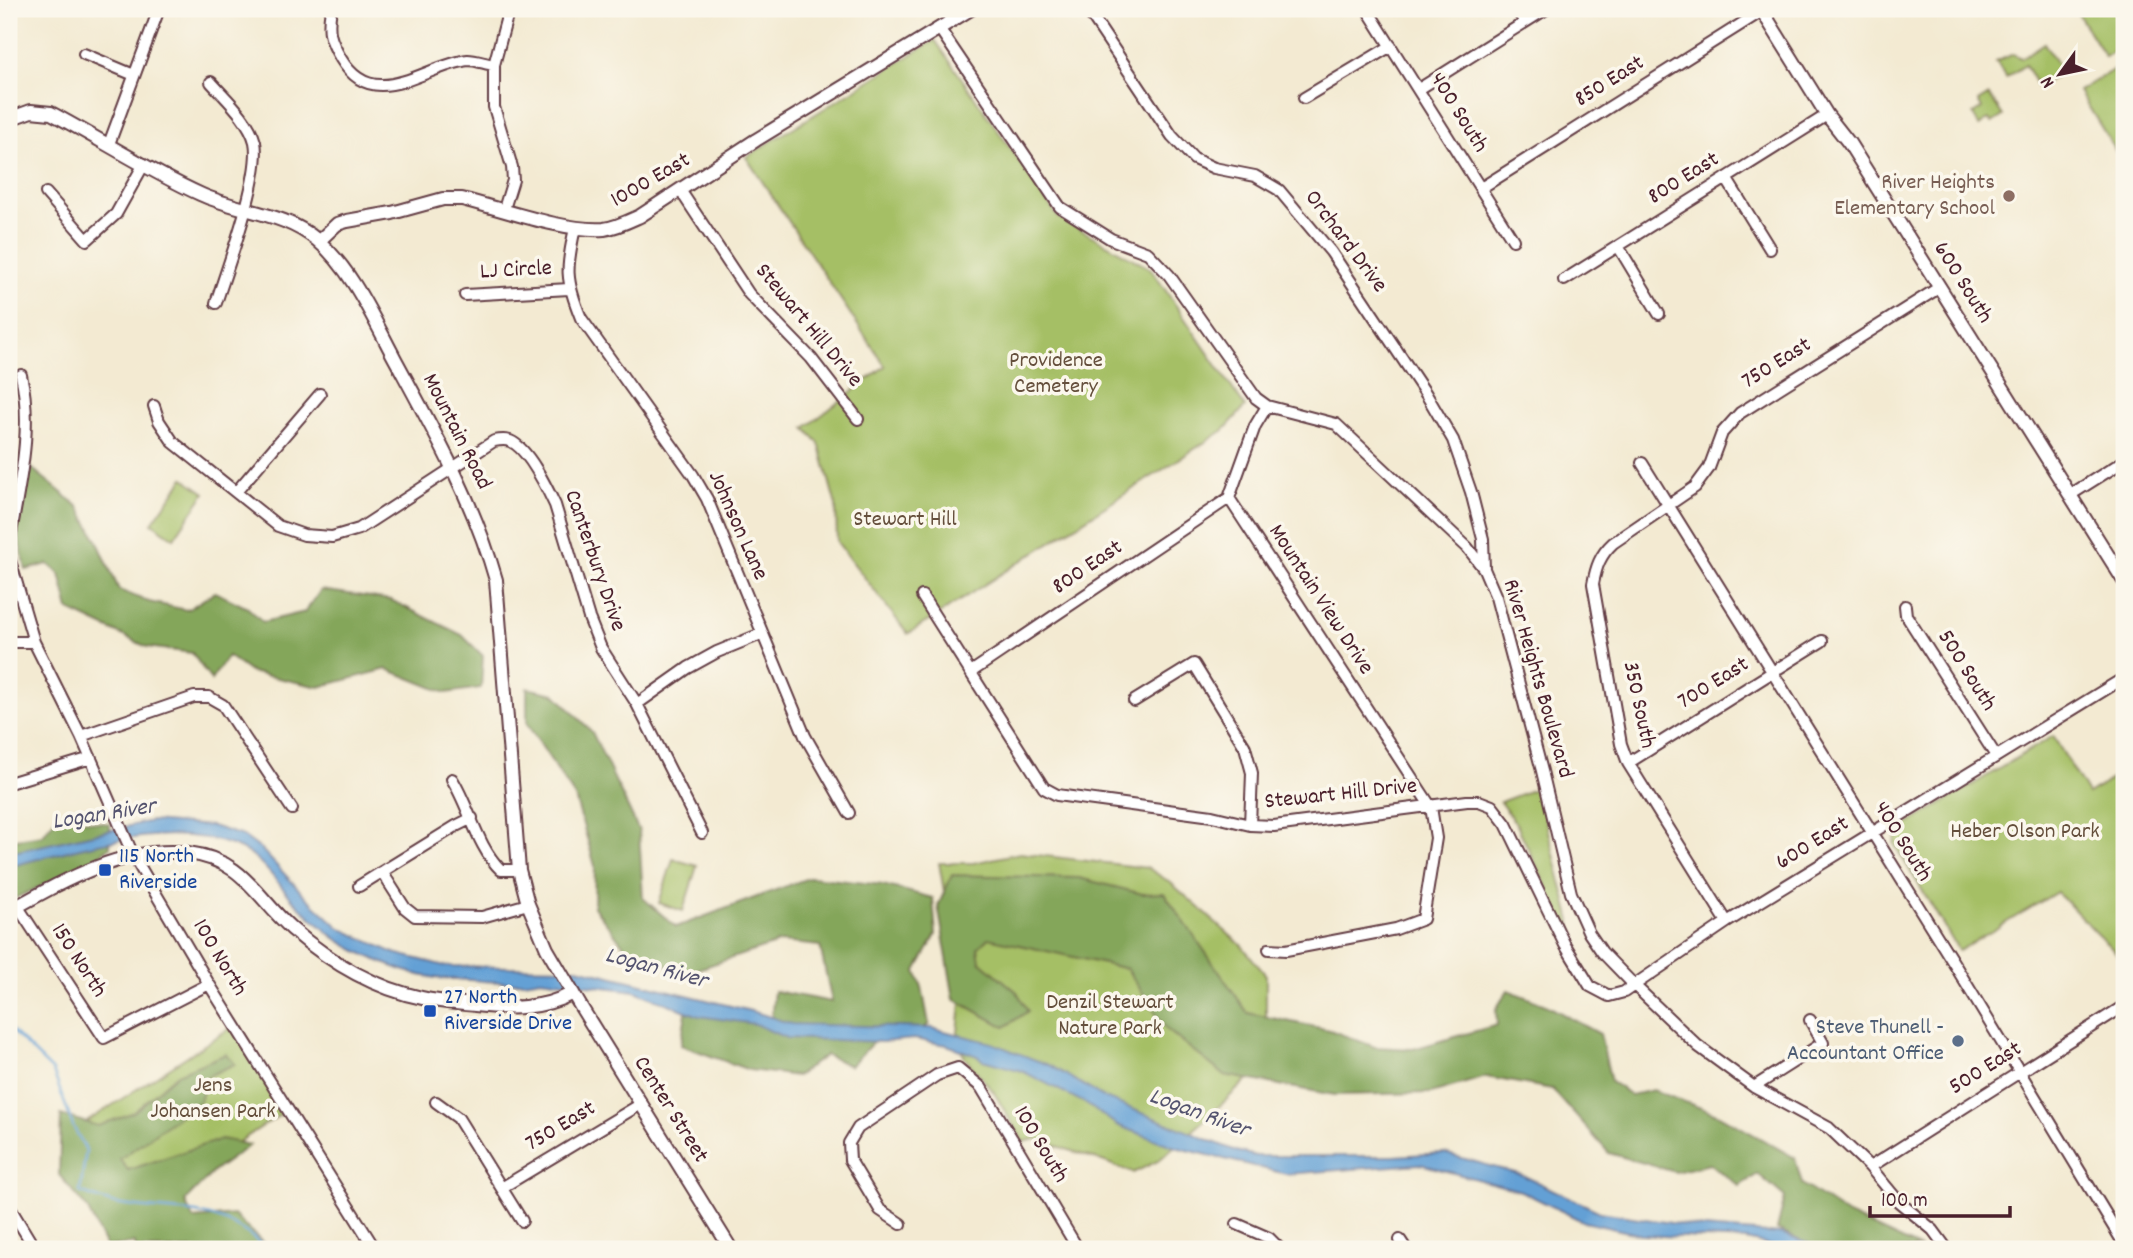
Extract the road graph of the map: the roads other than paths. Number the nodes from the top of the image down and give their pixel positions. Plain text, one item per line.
1 (159, 9) edge
2 (331, 9) edge
3 (509, 9) edge
4 (971, 9) edge
5 (1087, 9) edge
6 (1367, 9) edge
7 (1516, 9) edge
8 (1546, 9) edge
9 (1762, 10) edge
10 (1525, 22) junction
11 (939, 28) junction
12 (1391, 46) junction
13 (84, 54) dead end
14 (494, 65) junction
15 (134, 75) junction
16 (211, 82) dead end
17 (1419, 89) junction
18 (1304, 98) dead end
19 (1827, 115) junction
20 (9, 120) edge
21 (109, 144) junction
22 (144, 164) junction
23 (1726, 178) junction
24 (1481, 188) junction
25 (680, 190) junction
26 (46, 193) dead end
27 (505, 209) junction
28 (244, 210) junction
29 (575, 228) junction
30 (1513, 240) dead end
31 (318, 241) junction
32 (1618, 246) junction
33 (1770, 249) dead end
34 (1564, 280) dead end
35 (1940, 287) junction
36 (569, 289) junction
37 (465, 295) dead end
38 (216, 303) dead end
39 (1658, 314) dead end
40 (20, 375) dead end
41 (320, 394) dead end
42 (153, 406) dead end
43 (1267, 407) junction
44 (858, 419) dead end
45 (2124, 461) edge
46 (1642, 463) dead end
47 (452, 467) junction
48 (236, 492) junction
49 (2070, 495) junction
50 (1229, 498) junction
51 (1669, 506) junction
52 (9, 545) edge
53 (9, 557) edge
54 (1484, 569) junction
55 (2124, 581) edge
56 (922, 597) dead end
57 (1905, 606) dead end
58 (761, 635) junction
59 (1822, 641) dead end
60 (9, 642) edge
61 (34, 642) junction
62 (971, 672) junction
63 (1772, 673) junction
64 (2124, 678) edge
65 (1134, 701) dead end
66 (636, 704) junction
67 (81, 736) junction
68 (1996, 756) junction
69 (91, 758) junction
70 (1628, 763) junction
71 (452, 779) dead end
72 (9, 783) edge
73 (1431, 807) junction
74 (292, 809) dead end
75 (849, 813) dead end
76 (472, 818) junction
77 (1250, 825) junction
78 (702, 833) dead end
79 (1871, 833) junction
80 (133, 855) junction
81 (519, 870) junction
82 (382, 873) junction
83 (359, 886) dead end
84 (528, 904) junction
85 (13, 909) edge
86 (1727, 922) junction
87 (1269, 949) dead end
88 (209, 984) junction
89 (1634, 985) junction
90 (573, 993) junction
91 (2124, 1006) edge
92 (1810, 1020) dead end
93 (2019, 1074) junction
94 (1754, 1087) junction
95 (436, 1102) dead end
96 (641, 1104) junction
97 (1870, 1167) junction
98 (503, 1187) junction
99 (9, 1206) edge
100 (522, 1221) dead end
101 (901, 1224) dead end
102 (1237, 1224) dead end
103 (2124, 1244) edge
104 (35, 1249) edge
105 (376, 1249) edge
106 (731, 1249) edge
107 (1078, 1249) edge
108 (1280, 1249) edge
109 (1947, 1249) edge

1 - 15 street
2 - 14 street
3 - 14 street
4 - 11 street, 1000 East
5 - 54 street, Orchard Drive
6 - 12 street, 400 South
7 - 10 street
8 - 10 street
9 - 19 street, 600 South
9 - 24 street, 850 East
10 - 17 street
11 - 25 street, 1000 East
11 - 43 street
12 - 17 street, 400 South
12 - 18 street
13 - 15 street
14 - 27 street
15 - 21 street
16 - 28 street
17 - 24 street, 400 South
19 - 23 street, 800 East
19 - 35 street, 600 South
20 - 21 street, Mountain Road
21 - 22 street, Mountain Road
22 - 26 street
22 - 28 street, Mountain Road
23 - 32 street, 800 East
23 - 33 street
24 - 30 street, 400 South
25 - 29 street, 1000 East
25 - 44 street, Stewart Hill Drive
27 - 29 street, 1000 East
27 - 31 street, 1000 East
28 - 31 street, Mountain Road
28 - 38 street
29 - 36 street, Johnson Lane
31 - 47 street, Mountain Road
32 - 34 street, 800 East
32 - 39 street
35 - 49 street, 600 South
35 - 51 street, 750 East
36 - 37 street, LJ Circle
36 - 58 street, Johnson Lane
40 - 52 street
41 - 48 street
42 - 48 street, Canterbury Drive
43 - 50 street
43 - 54 street, River Heights Boulevard
45 - 49 street
46 - 51 street, 400 South
47 - 48 street, Canterbury Drive
47 - 66 street, Canterbury Drive
47 - 81 street, Mountain Road
49 - 55 street, 600 South
50 - 62 street, 800 East
50 - 73 street, Mountain View Drive
51 - 63 street, 400 South
51 - 70 street, 350 South
53 - 61 street, 100 North
54 - 89 street, River Heights Boulevard
56 - 62 street, Stewart Hill Drive
57 - 68 street, 500 South
58 - 66 street
58 - 75 street, Johnson Lane
59 - 63 street, 700 East
60 - 61 street
61 - 67 street, 100 North
62 - 77 street, Stewart Hill Drive
63 - 70 street, 700 East
63 - 79 street, 400 South
64 - 68 street, 600 East
65 - 77 street
66 - 78 street, Canterbury Drive
67 - 69 street, 100 North
67 - 74 street
68 - 79 street, 600 East
69 - 72 street
69 - 80 street, 100 North
70 - 86 street, 350 South
71 - 76 street
73 - 77 street, Stewart Hill Drive
73 - 87 street
73 - 89 street, Stewart Hill Drive
76 - 81 street
76 - 82 street
79 - 86 street, 600 East
79 - 93 street, 400 South
80 - 85 street
80 - 88 street, 100 North
80 - 90 street
81 - 84 street, Mountain Road
82 - 83 street
82 - 84 street
84 - 90 street, Mountain Road
85 - 88 street, 150 North
86 - 89 street, 600 East
88 - 105 street, 100 North
89 - 94 street, River Heights Boulevard
90 - 96 street, Center Street
91 - 93 street, 500 East
92 - 94 street
93 - 97 street, 500 East
93 - 103 street, 400 South
94 - 97 street, River Heights Boulevard
95 - 98 street
96 - 98 street, 750 East
96 - 106 street, Center Street
97 - 109 street, River Heights Boulevard
98 - 100 street
99 - 104 street
101 - 107 street, 100 South
102 - 108 street

